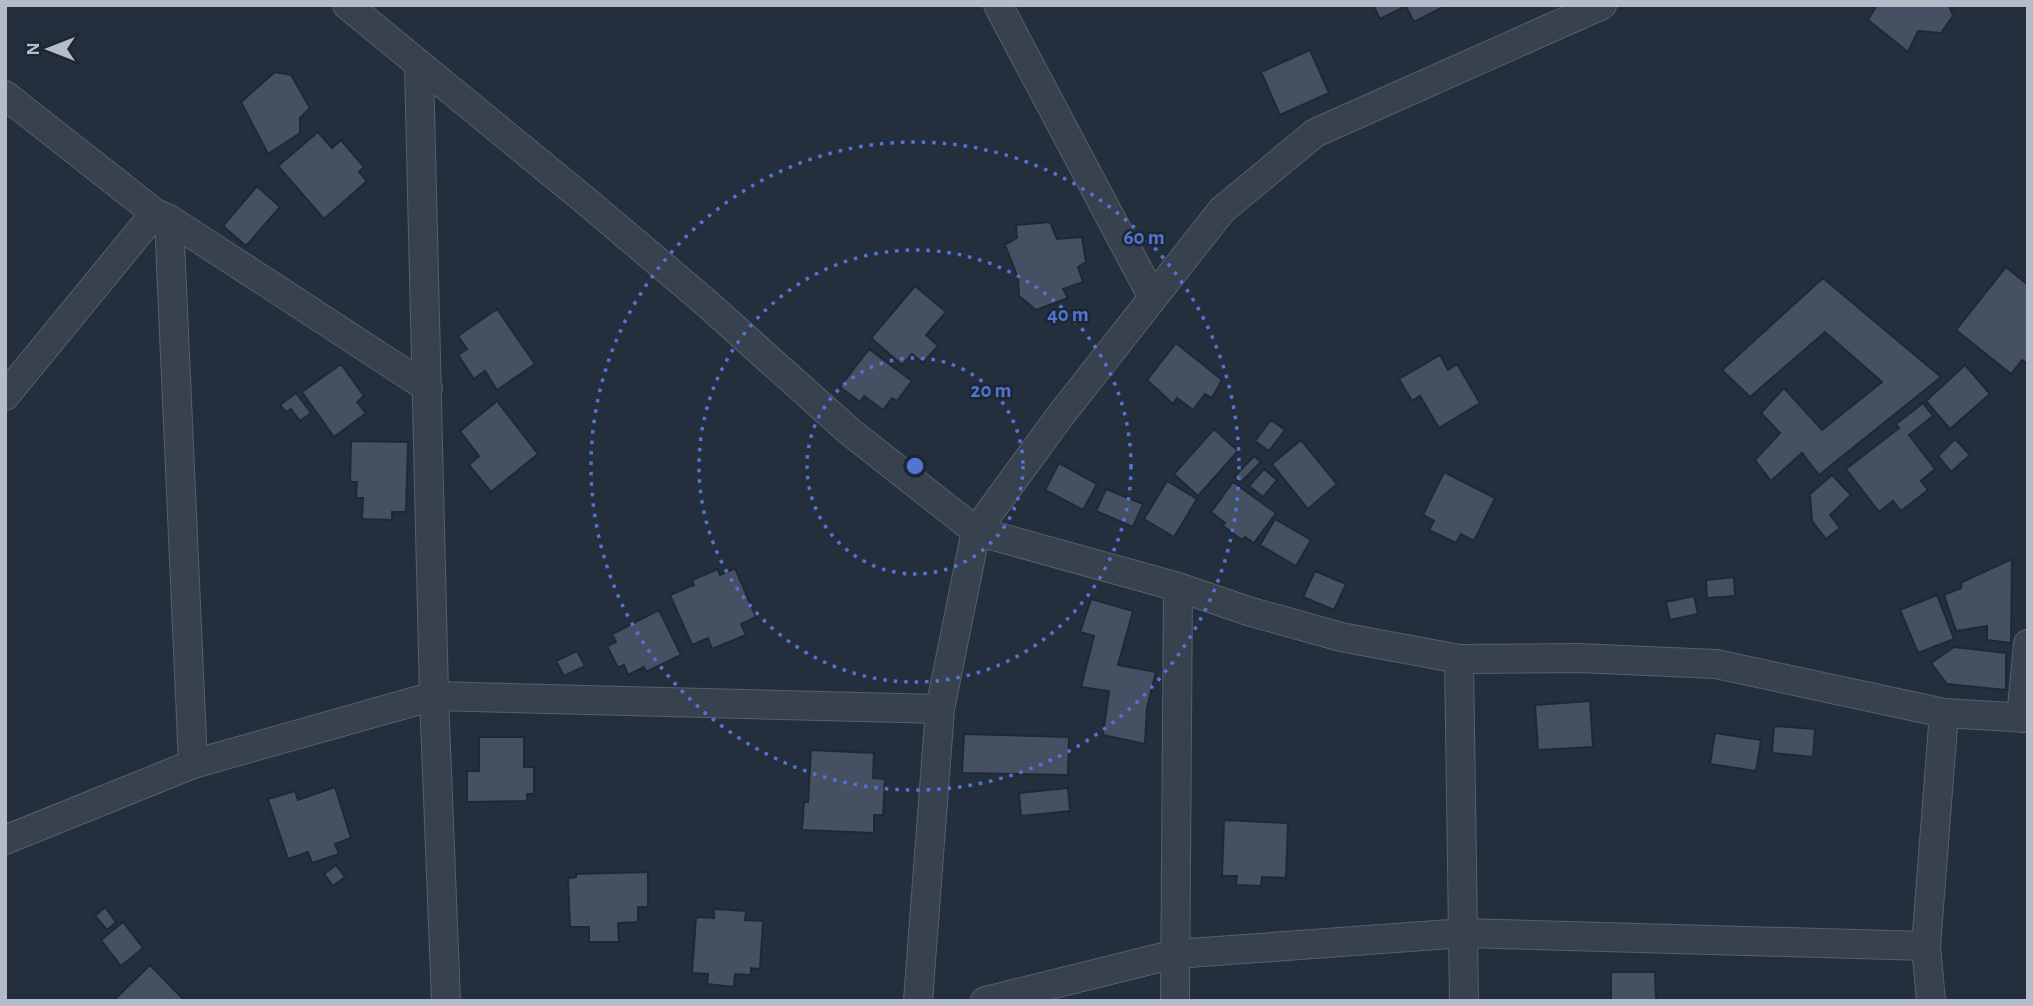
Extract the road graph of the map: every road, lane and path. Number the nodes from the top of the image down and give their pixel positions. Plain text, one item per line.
1 (346, 5) edge
2 (998, 5) edge
3 (1602, 5) edge
4 (419, 66) junction
5 (5, 96) edge
6 (162, 216) junction
7 (1153, 298) junction
8 (428, 388) junction
9 (5, 396) edge
10 (976, 531) junction
11 (1178, 587) junction
12 (2028, 644) edge
13 (1459, 659) junction
14 (435, 696) junction
15 (940, 709) junction
16 (1944, 713) junction
17 (2024, 718) edge
18 (194, 764) junction
19 (5, 840) edge
20 (1464, 933) junction
21 (1926, 946) junction
22 (1175, 954) junction
23 (446, 1001) edge
24 (918, 1001) edge
25 (985, 1001) edge
26 (1175, 1001) edge
27 (1464, 1001) edge
28 (1931, 1001) edge

1 - 4 street
2 - 7 street
3 - 7 street
4 - 8 street
4 - 10 street
5 - 6 street
6 - 8 street
6 - 9 street
6 - 18 street
7 - 10 street
8 - 14 street
10 - 11 street
10 - 15 street
11 - 13 street
11 - 22 street
12 - 17 street
13 - 16 street
13 - 20 street
14 - 15 street
14 - 18 street
14 - 23 street
15 - 24 street
16 - 17 street
16 - 21 street
18 - 19 street
20 - 21 street
20 - 22 street
20 - 27 street
21 - 28 street
22 - 25 street
22 - 26 street

